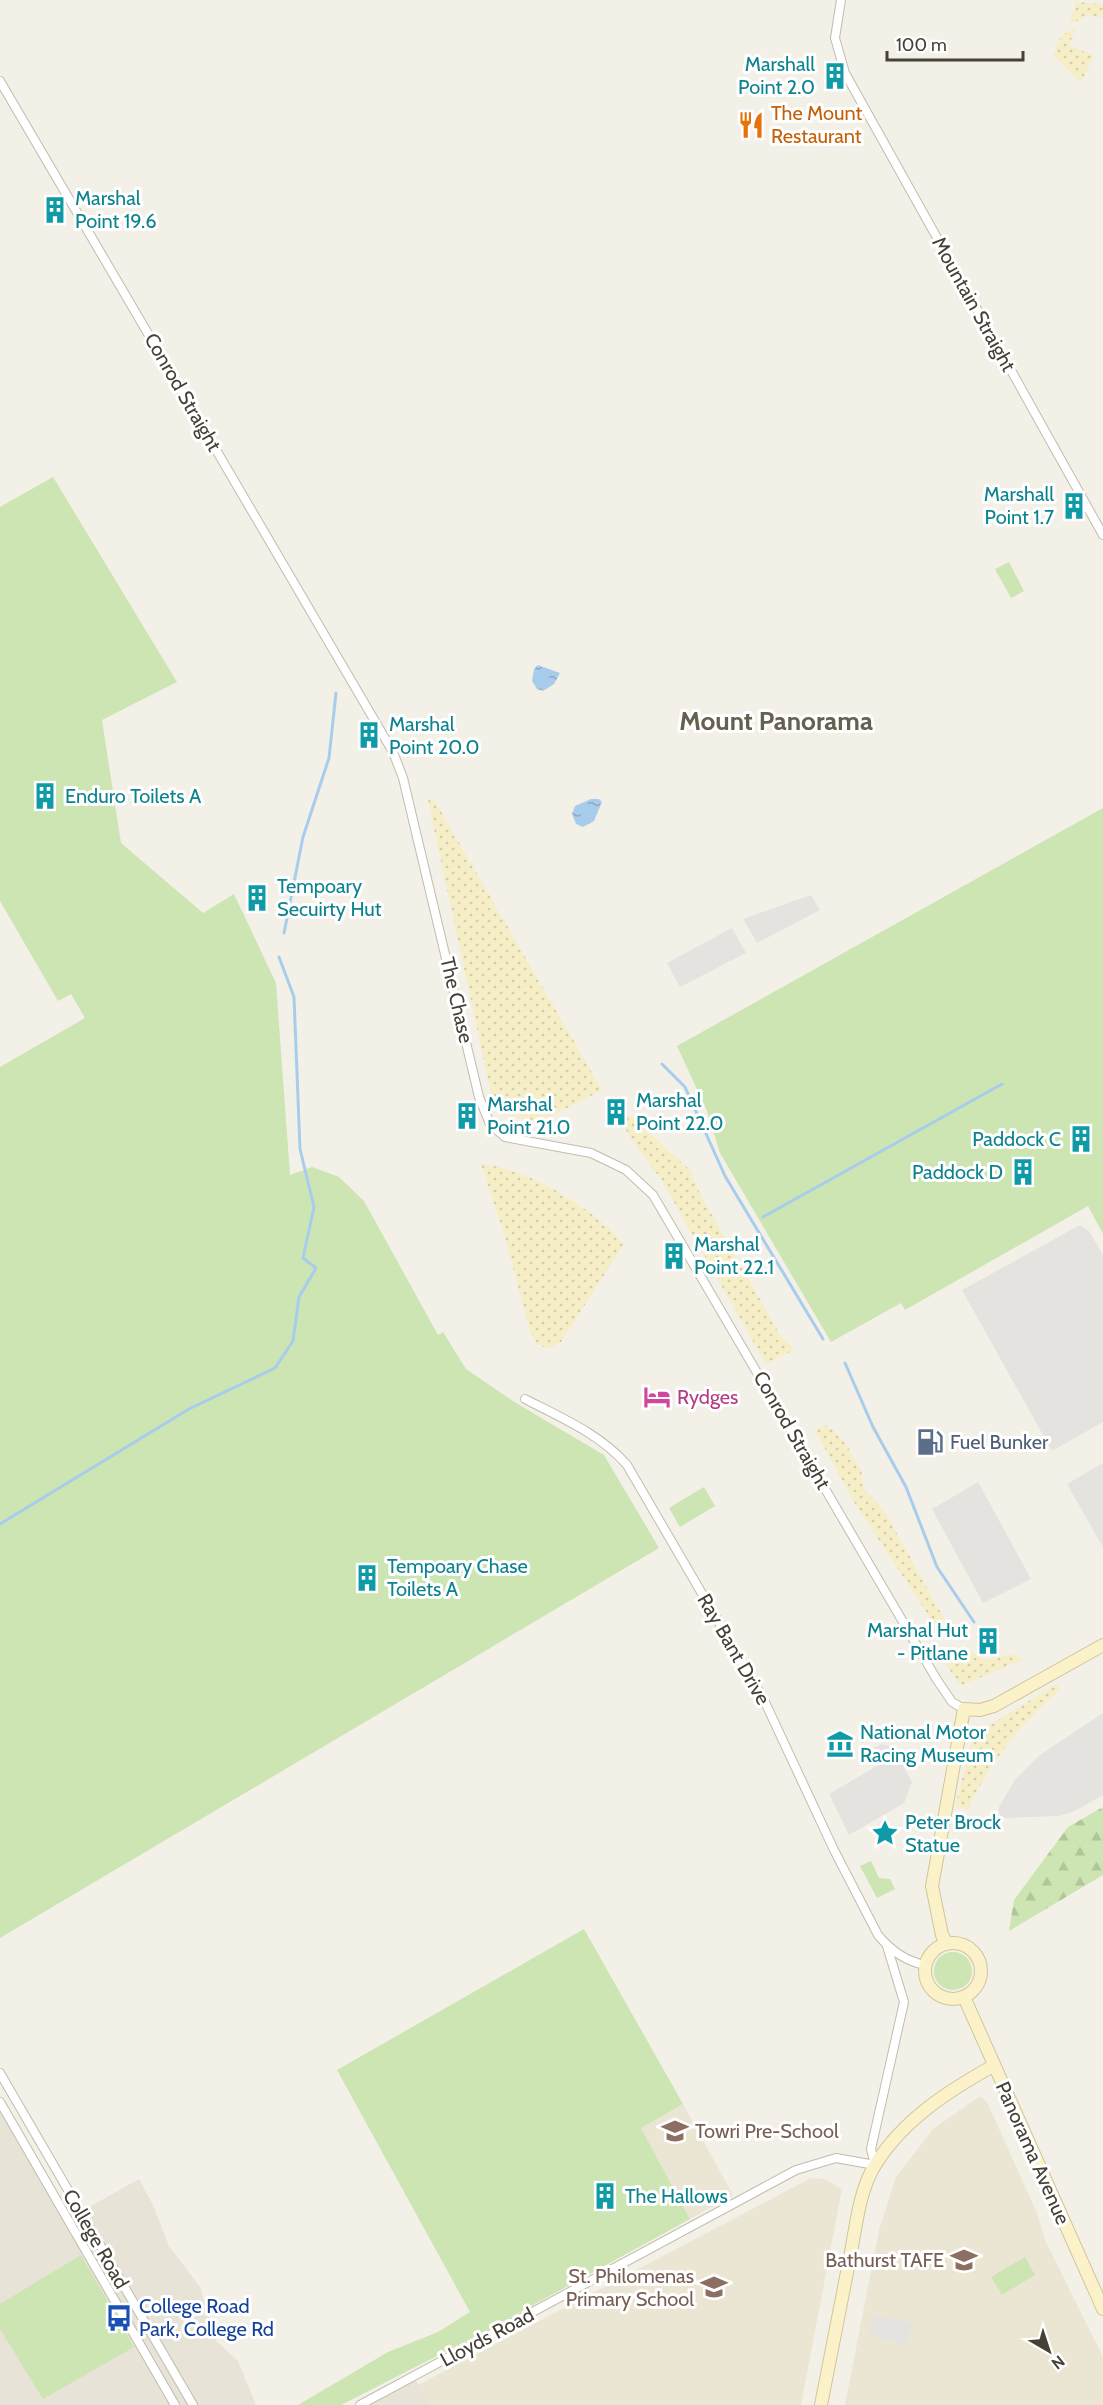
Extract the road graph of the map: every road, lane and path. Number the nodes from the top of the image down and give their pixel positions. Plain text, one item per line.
1 (841, 0) edge
2 (0, 81) edge
3 (1103, 535) edge
4 (366, 703) joint
5 (653, 1195) joint
6 (525, 1400) dead end
7 (1103, 1645) edge
8 (964, 1709) junction
9 (947, 1943) junction
10 (886, 1946) junction
11 (925, 1965) junction
12 (964, 1997) junction
13 (993, 2066) junction
14 (0, 2073) edge
15 (0, 2102) edge
16 (875, 2165) junction
17 (1103, 2309) edge
18 (175, 2405) edge
19 (193, 2405) edge
20 (360, 2405) edge
21 (821, 2405) edge

1 - 3 street, Mountain Straight
2 - 4 street, Conrod Straight
4 - 5 street, The Chase
5 - 8 street, Conrod Straight
6 - 10 street, Ray Bant Drive
7 - 8 street
8 - 9 street
9 - 11 street
9 - 12 street
10 - 11 street, Ray Bant Drive
10 - 16 street, Ray Bant Drive
11 - 12 street
12 - 13 street, Panorama Avenue
13 - 16 street
13 - 17 street, Panorama Avenue
14 - 19 street, College Road
15 - 18 street, College Road
16 - 20 street, Lloyds Road
16 - 21 street

